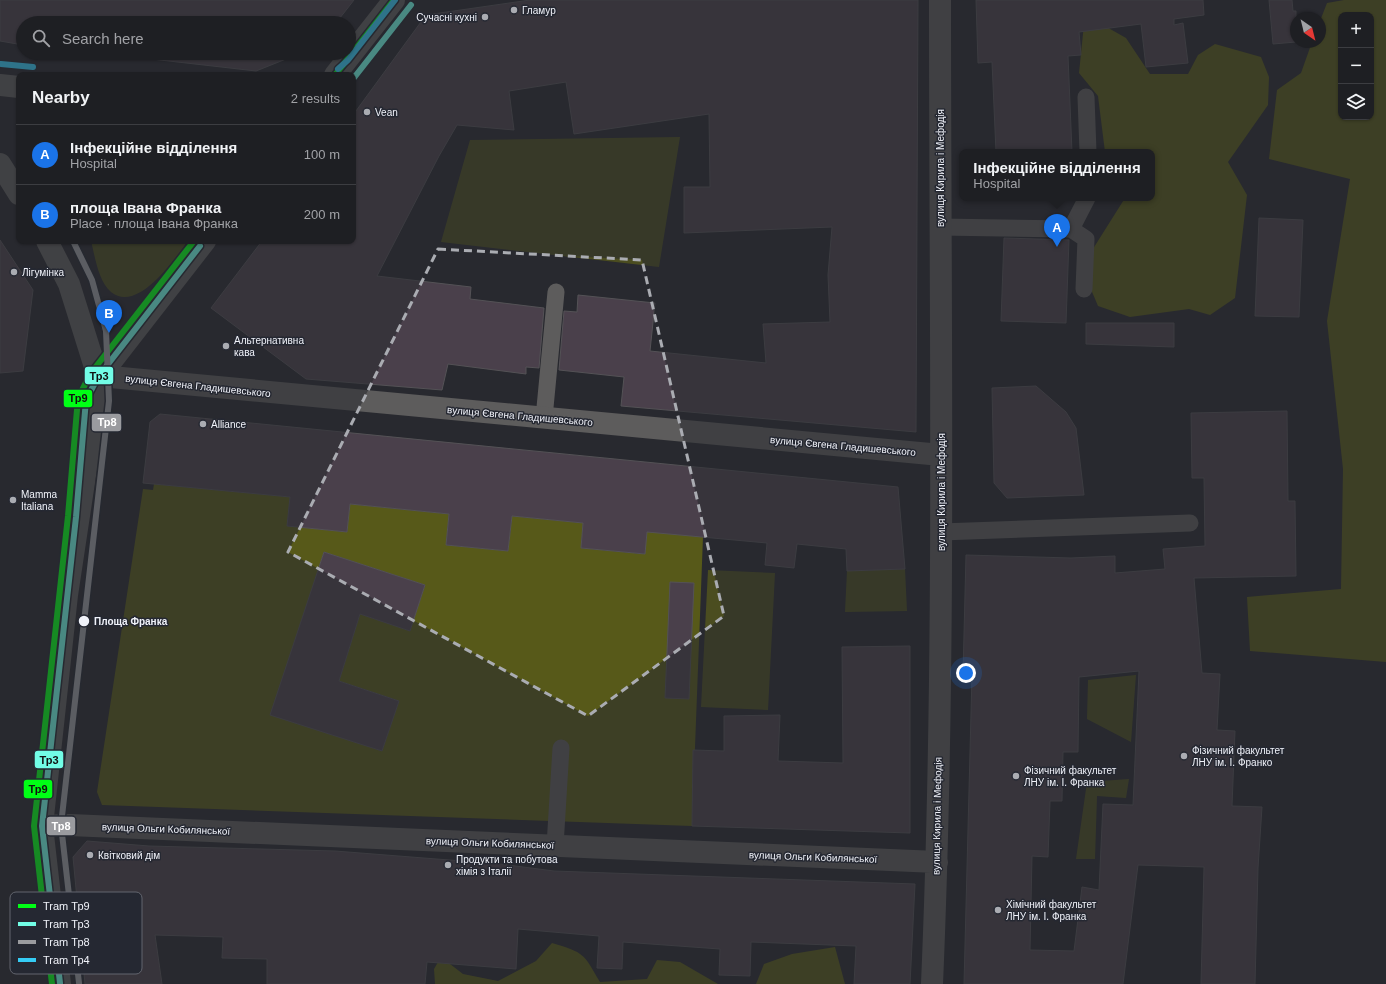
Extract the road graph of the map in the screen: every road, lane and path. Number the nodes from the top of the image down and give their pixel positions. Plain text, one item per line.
1 (394, 0) edge
2 (940, 0) edge
3 (356, 48) edge
4 (347, 60) edge
5 (337, 72) edge
6 (0, 85) edge
7 (16, 87) edge
8 (1086, 97) dead end
9 (1088, 149) edge
10 (0, 164) edge
11 (16, 189) edge
12 (1086, 201) edge
13 (940, 226) junction
14 (1071, 230) junction
15 (49, 244) edge
16 (203, 244) edge
17 (1084, 289) dead end
18 (556, 292) dead end
19 (100, 376) junction
20 (544, 418) junction
21 (940, 455) junction
22 (1190, 523) dead end
23 (941, 532) junction
24 (561, 748) dead end
25 (42, 826) junction
26 (555, 846) junction
27 (937, 862) junction
28 (50, 892) edge
29 (59, 974) edge
30 (60, 984) edge
31 (932, 984) edge

1 - 3 main road
2 - 13 street, вулиця Кирила і Мефодія
4 - 5 main road
6 - 7 main road
8 - 9 lane
10 - 11 main road
12 - 14 lane
13 - 14 lane
13 - 21 street, вулиця Кирила і Мефодія
14 - 17 lane
15 - 19 main road
16 - 19 main road
18 - 20 lane
19 - 20 street, вулиця Євгена Гладишевського
19 - 25 main road
20 - 21 street, вулиця Євгена Гладишевського
21 - 23 street, вулиця Кирила і Мефодія
22 - 23 lane
23 - 27 street, вулиця Кирила і Мефодія
24 - 26 lane
25 - 26 street, вулиця Ольги Кобилянської
25 - 28 main road
26 - 27 street, вулиця Ольги Кобилянської
27 - 31 street, вулиця Кирила і Мефодія
29 - 30 main road

